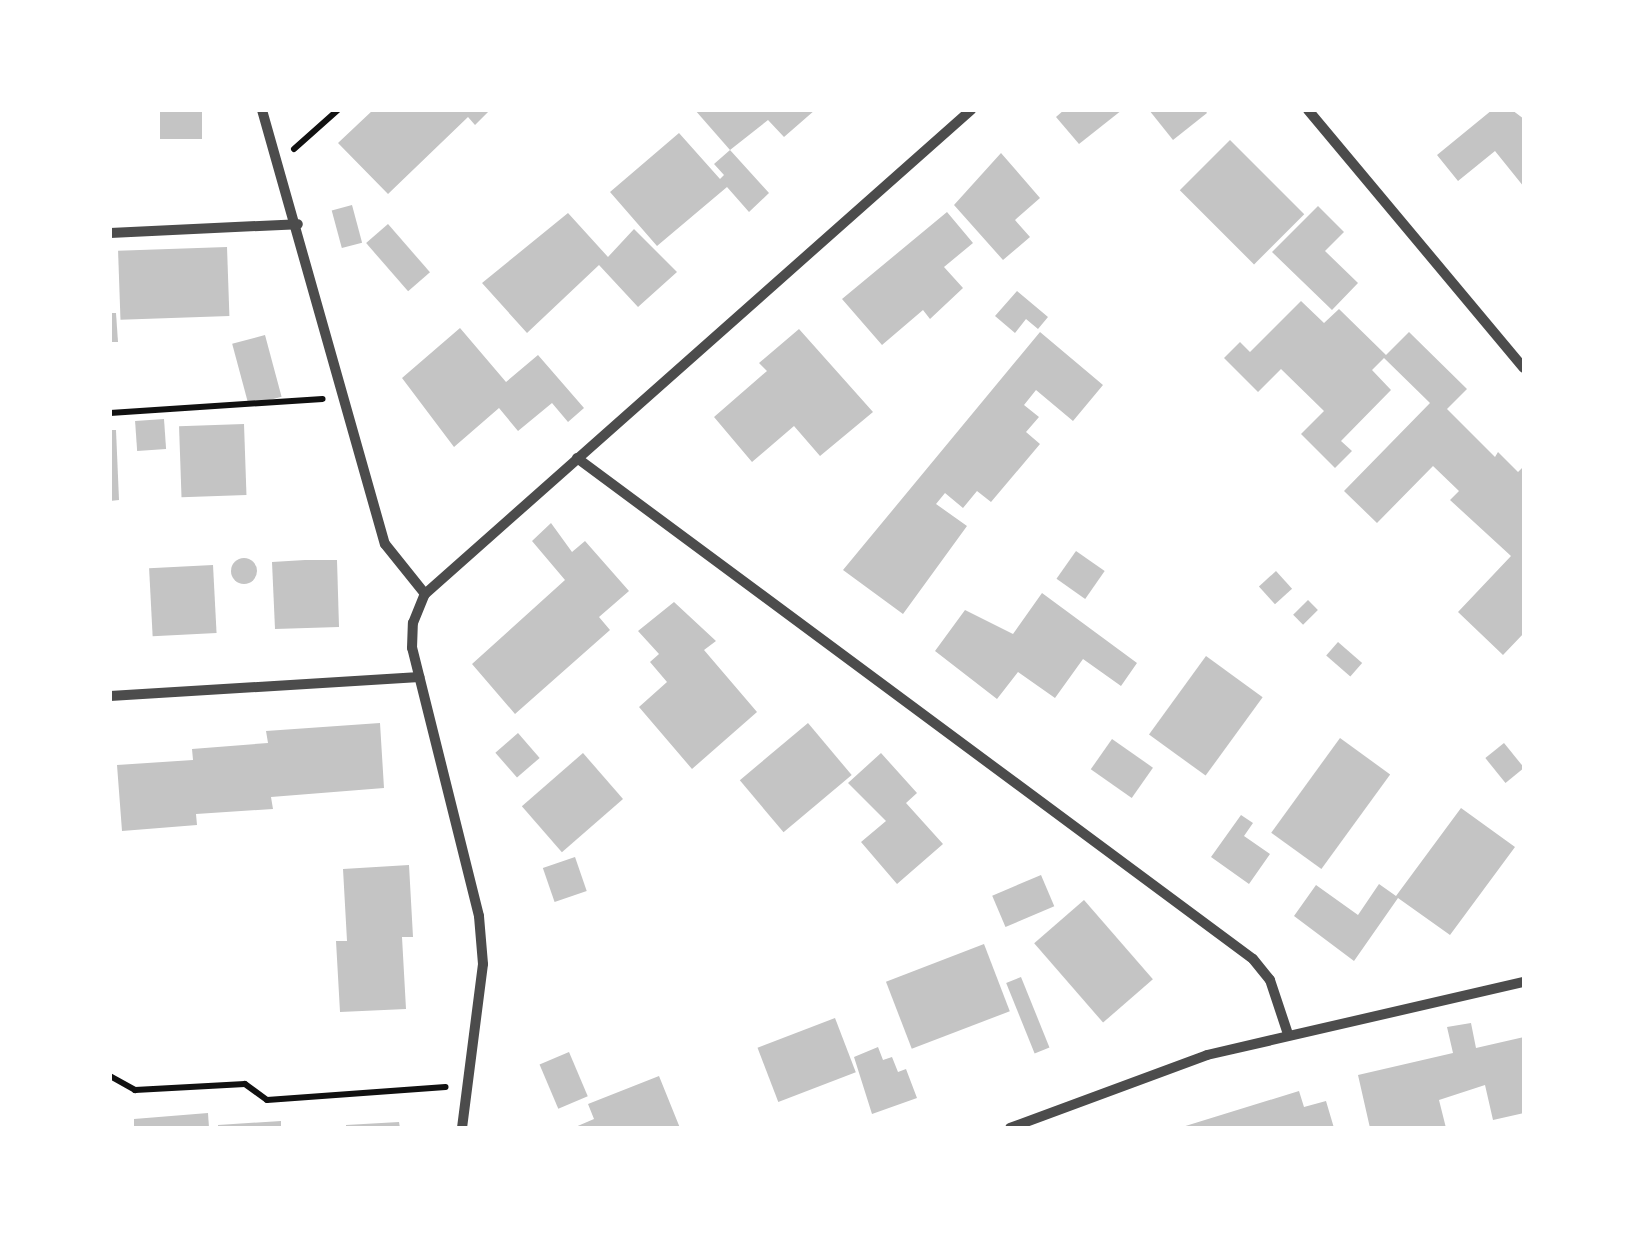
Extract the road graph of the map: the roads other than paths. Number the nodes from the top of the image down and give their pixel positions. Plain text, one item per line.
1 (262, 110) edge
2 (972, 110) edge
3 (1308, 110) edge
4 (298, 224) junction
5 (110, 234) edge
6 (1524, 368) edge
7 (577, 458) junction
8 (426, 594) junction
9 (418, 677) junction
10 (110, 696) edge
11 (1524, 982) edge
12 (1288, 1034) junction
13 (462, 1128) edge
14 (1010, 1128) edge

1 - 4 street
2 - 7 street
3 - 6 street
4 - 5 street
4 - 8 street
7 - 8 street
7 - 12 street
8 - 9 street
9 - 10 street
9 - 13 street
11 - 12 street
12 - 14 street

